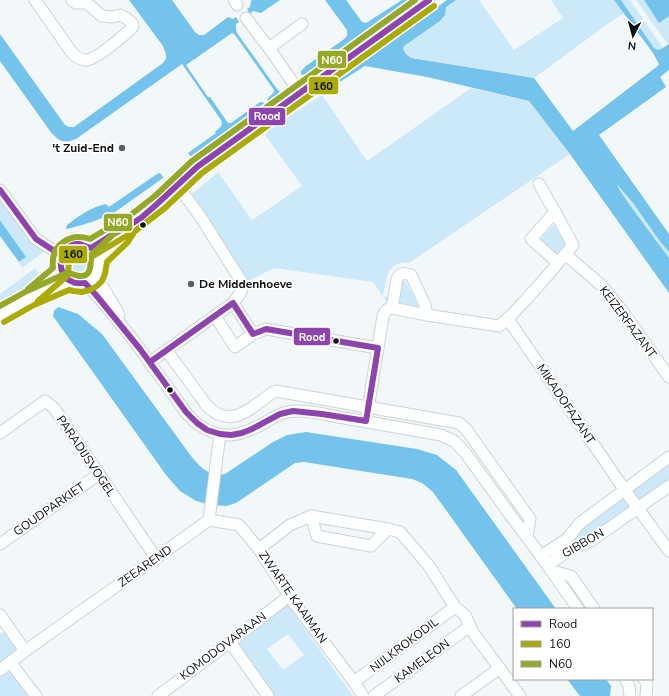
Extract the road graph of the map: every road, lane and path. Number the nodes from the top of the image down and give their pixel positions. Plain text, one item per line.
1 (35, 0) edge
2 (72, 0) edge
3 (429, 0) edge
4 (246, 18) dead end
5 (302, 24) dead end
6 (269, 48) junction
7 (300, 93) junction
8 (177, 184) junction
9 (539, 184) dead end
10 (0, 190) edge
11 (555, 212) junction
12 (129, 226) junction
13 (91, 248) junction
14 (565, 254) junction
15 (62, 256) junction
16 (99, 259) junction
17 (558, 263) junction
18 (61, 271) junction
19 (96, 276) junction
20 (69, 281) junction
21 (85, 283) junction
22 (30, 298) junction
23 (233, 304) junction
24 (392, 308) junction
25 (0, 315) edge
26 (428, 315) junction
27 (215, 316) junction
28 (508, 319) junction
29 (253, 334) junction
30 (378, 348) junction
31 (140, 349) junction
32 (167, 351) junction
33 (150, 362) junction
34 (669, 378) edge
35 (368, 408) junction
36 (366, 421) junction
37 (0, 433) edge
38 (220, 434) junction
39 (669, 457) edge
40 (99, 474) junction
41 (669, 486) edge
42 (624, 489) junction
43 (638, 508) junction
44 (311, 516) junction
45 (209, 520) junction
46 (388, 529) junction
47 (527, 536) junction
48 (0, 544) edge
49 (259, 548) junction
50 (669, 551) edge
51 (541, 556) junction
52 (156, 558) junction
53 (550, 568) junction
54 (289, 596) junction
55 (455, 607) junction
56 (577, 608) edge
57 (593, 608) edge
58 (2, 621) edge
59 (470, 626) junction
60 (230, 642) junction
61 (25, 651) junction
62 (10, 662) junction
63 (500, 668) junction
64 (0, 670) edge
65 (626, 680) edge
66 (645, 680) edge
67 (354, 682) junction
68 (36, 696) edge
69 (158, 696) edge
70 (268, 696) edge
71 (363, 696) edge
72 (374, 696) edge
73 (462, 696) edge
74 (520, 696) edge
75 (630, 696) edge
76 (646, 696) edge

1 - 2 street
3 - 7 street
4 - 6 street
5 - 6 street
6 - 7 street
7 - 8 street
8 - 12 street
8 - 23 street
9 - 11 street
10 - 15 street
11 - 14 street
11 - 17 street
12 - 13 street
12 - 16 street
13 - 15 street
13 - 16 street
14 - 17 street
14 - 34 street, KEIZERFAZANT
15 - 18 street
16 - 19 street
17 - 28 street
18 - 20 street
18 - 22 street
19 - 21 street
19 - 31 street
20 - 21 street
20 - 22 street
21 - 31 street
22 - 25 street
23 - 27 street
23 - 29 street
24 - 26 street
24 - 26 street
24 - 30 street
26 - 28 street
27 - 29 street
27 - 32 street
28 - 42 street, MIKADOFAZANT
29 - 30 street
30 - 35 street
31 - 33 street
32 - 33 street
32 - 35 street
33 - 38 street
35 - 36 street
35 - 47 street
36 - 38 street
36 - 47 street
37 - 40 street, PARADIJSVOGEL
38 - 45 street
39 - 42 street, GIBBON
40 - 48 street, GOUDPARKIET
40 - 52 street, PARADIJSVOGEL
41 - 43 street, GIBBON
42 - 43 street
42 - 51 street, GIBBON
43 - 50 street
43 - 53 street, GIBBON
44 - 46 street
44 - 46 street
44 - 49 street
45 - 49 street, ZWARTE KAAIMAN
45 - 52 street, ZEEAREND
46 - 55 street
47 - 51 street
49 - 54 street, ZWARTE KAAIMAN
51 - 53 street
52 - 61 street, ZEEAREND
53 - 56 street
53 - 57 street
54 - 60 street, KOMODOVARAAN
54 - 67 street, ZWARTE KAAIMAN
55 - 59 street
55 - 67 street, NIJLKROKODIL
58 - 61 street
59 - 63 street
59 - 72 street, KAMELEON
60 - 69 street, KOMODOVARAAN
60 - 70 street
61 - 62 street, ZEEAREND
62 - 64 street, ZEEAREND
62 - 68 street
63 - 73 street
63 - 74 street
65 - 75 street
66 - 76 street
67 - 71 street, ZWARTE KAAIMAN

